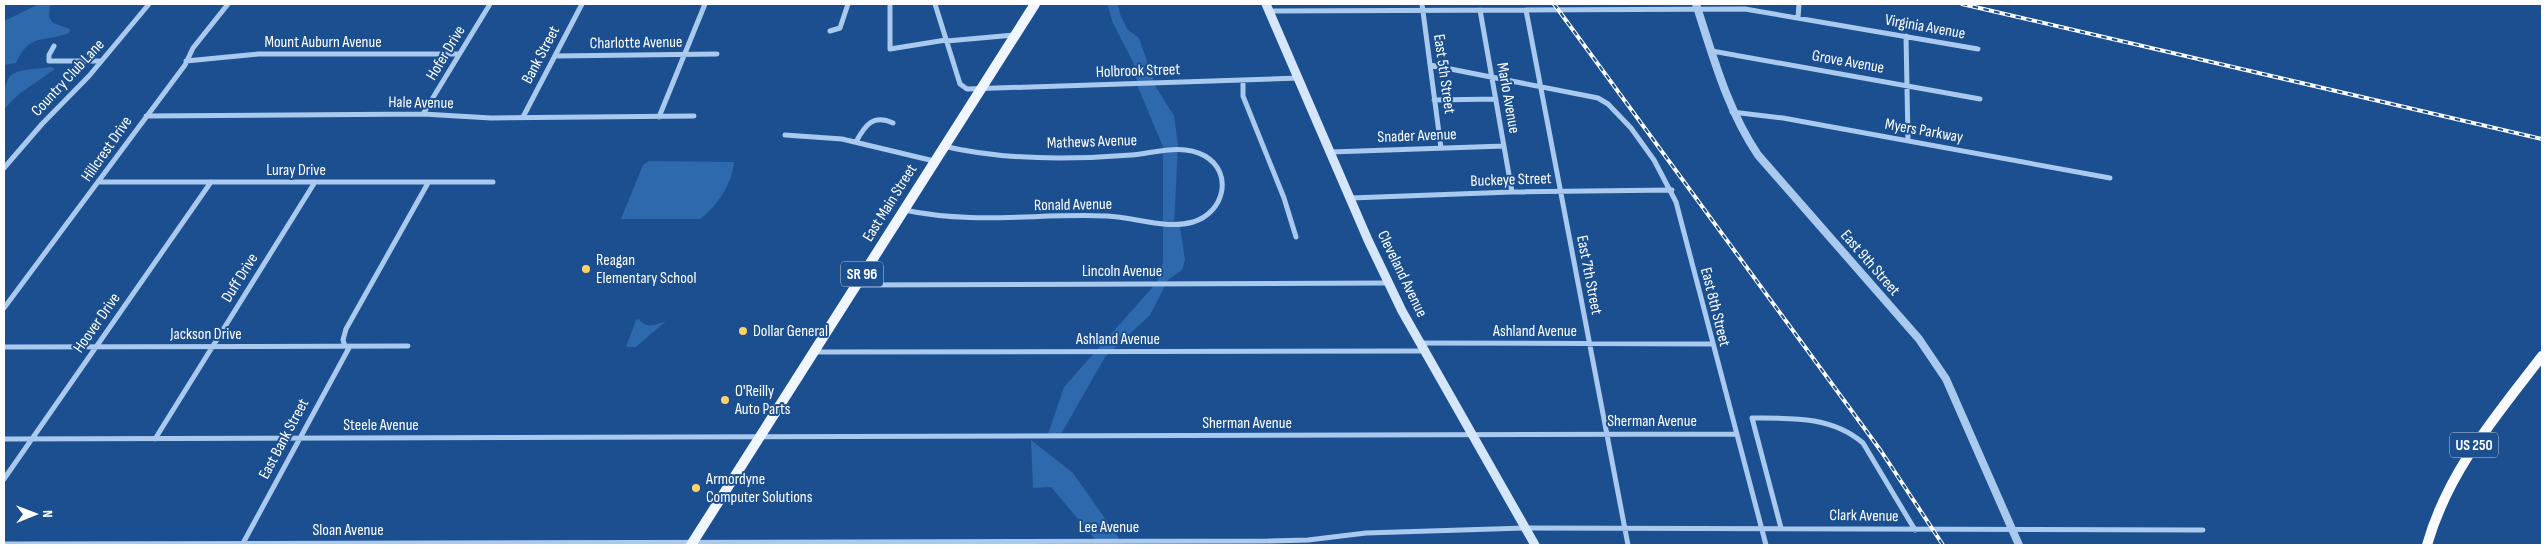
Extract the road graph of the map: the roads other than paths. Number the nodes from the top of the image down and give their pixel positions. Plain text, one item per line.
1 (149, 4) edge
2 (228, 4) edge
3 (490, 4) edge
4 (582, 4) edge
5 (705, 4) edge
6 (848, 4) edge
7 (890, 4) edge
8 (935, 4) edge
9 (1035, 4) edge
10 (1343, 4) edge
11 (1422, 4) edge
12 (1565, 4) edge
13 (1578, 4) edge
14 (1799, 4) edge
15 (1609, 6) edge
16 (1697, 6) edge
17 (1268, 7) edge
18 (1344, 10) junction
19 (1423, 10) junction
20 (1480, 10) junction
21 (1526, 10) junction
22 (1570, 10) junction
23 (1576, 10) junction
24 (1798, 18) junction
25 (830, 31) dead end
26 (1014, 35) junction
27 (1906, 36) junction
28 (946, 40) junction
29 (54, 46) dead end
30 (1978, 49) dead end
31 (1712, 51) junction
32 (459, 54) junction
33 (717, 54) dead end
34 (684, 55) junction
35 (555, 56) junction
36 (101, 61) junction
37 (186, 61) junction
38 (1430, 65) junction
39 (1299, 78) junction
40 (1492, 78) junction
41 (1243, 80) junction
42 (1906, 84) junction
43 (1540, 86) junction
44 (979, 89) junction
45 (1496, 99) junction
46 (1980, 99) dead end
47 (1434, 100) junction
48 (1732, 112) junction
49 (424, 114) junction
50 (146, 116) junction
51 (694, 116) dead end
52 (523, 117) junction
53 (658, 117) junction
54 (894, 123) dead end
55 (785, 135) dead end
56 (1908, 140) junction
57 (856, 142) junction
58 (943, 146) junction
59 (1504, 146) junction
60 (1441, 148) junction
61 (1331, 152) junction
62 (934, 161) junction
63 (4, 168) edge
64 (2110, 178) dead end
65 (100, 182) junction
66 (211, 182) junction
67 (315, 182) junction
68 (493, 182) dead end
69 (428, 183) junction
70 (1223, 186) joint
71 (1672, 190) junction
72 (1560, 191) junction
73 (1512, 192) junction
74 (1351, 198) junction
75 (904, 210) junction
76 (1296, 237) dead end
77 (1389, 283) junction
78 (855, 285) junction
79 (4, 308) edge
80 (1590, 344) junction
81 (1712, 344) junction
82 (212, 346) junction
83 (348, 346) junction
84 (408, 346) dead end
85 (4, 347) edge
86 (96, 347) junction
87 (1421, 347) junction
88 (813, 352) junction
89 (2542, 356) edge
90 (1735, 434) junction
91 (1471, 435) junction
92 (1607, 435) junction
93 (758, 438) junction
94 (4, 439) edge
95 (32, 439) junction
96 (155, 439) junction
97 (300, 439) junction
98 (4, 478) edge
99 (1525, 528) junction
100 (1625, 528) junction
101 (1761, 528) junction
102 (1781, 528) junction
103 (1915, 530) junction
104 (2012, 530) junction
105 (2203, 530) dead end
106 (4, 544) edge
107 (243, 544) edge
108 (958, 544) edge
109 (1037, 544) edge
110 (691, 545) edge
111 (1535, 545) edge
112 (1628, 545) edge
113 (1766, 545) edge
114 (2019, 545) edge
115 (2427, 545) edge

1 - 36 street, Country Club Lane
2 - 37 street, Hillcrest Drive
3 - 32 street, Hofer Drive
4 - 35 street, Bank Street
5 - 34 street
6 - 25 street
7 - 28 street
8 - 28 street
9 - 26 main road, East Main Street / SR 96
10 - 18 street
11 - 19 street, East 5th Street
12 - 22 street
13 - 23 street
14 - 24 street
15 - 16 street, Virginia Avenue
15 - 23 street, Virginia Avenue
16 - 24 street, Virginia Avenue
16 - 31 street, East 9th Street
17 - 18 street, Virginia Avenue
17 - 39 main road, Cleveland Avenue
18 - 19 street, Virginia Avenue
19 - 20 street, Virginia Avenue
19 - 38 street, East 5th Street
20 - 21 street, Virginia Avenue
20 - 40 street, Marlo Avenue
21 - 22 street, Virginia Avenue
21 - 43 street, East 7th Street
22 - 23 street, Virginia Avenue
24 - 27 street, Virginia Avenue
26 - 28 street
26 - 44 main road, East Main Street / SR 96
27 - 30 street, Virginia Avenue
27 - 42 street
28 - 44 street
29 - 36 street
31 - 42 street, Grove Avenue
31 - 48 street, East 9th Street
32 - 37 street, Mount Auburn Avenue
32 - 49 street, Hofer Drive
33 - 34 street, Charlotte Avenue
34 - 35 street, Charlotte Avenue
34 - 53 street
35 - 52 street, Bank Street
36 - 63 street, Country Club Lane
37 - 50 street, Hillcrest Drive
38 - 40 street
38 - 47 street, East 5th Street
39 - 41 street, Holbrook Street
39 - 61 main road, Cleveland Avenue
40 - 43 street
40 - 45 street, Marlo Avenue
41 - 44 street, Holbrook Street
41 - 76 street
42 - 46 street, Grove Avenue
42 - 56 street
43 - 71 street, East 8th Street
43 - 72 street, East 7th Street
44 - 58 main road, East Main Street / SR 96
45 - 47 street
45 - 59 street, Marlo Avenue
47 - 60 street, East 5th Street
48 - 56 street, Myers Parkway
48 - 104 street, East 9th Street
49 - 50 street, Hale Avenue
49 - 52 street, Hale Avenue
50 - 65 street, Hillcrest Drive
51 - 53 street, Hale Avenue
52 - 53 street, Hale Avenue
54 - 57 street
55 - 57 street
56 - 64 street, Myers Parkway
57 - 62 street
58 - 62 main road, East Main Street / SR 96
58 - 70 street, Mathews Avenue
59 - 60 street, Snader Avenue
59 - 73 street, Marlo Avenue
60 - 61 street, Snader Avenue
61 - 74 main road, Cleveland Avenue
62 - 75 main road, East Main Street / SR 96
65 - 66 street, Luray Drive
65 - 79 street, Hillcrest Drive
66 - 67 street, Luray Drive
66 - 86 street, Hoover Drive
67 - 69 street, Luray Drive
67 - 82 street, Duff Drive
68 - 69 street, Luray Drive
69 - 83 street, East Bank Street
70 - 75 street, Ronald Avenue
71 - 72 street, Buckeye Street
71 - 81 street, East 8th Street
72 - 73 street, Buckeye Street
72 - 80 street, East 7th Street
73 - 74 street, Buckeye Street
74 - 77 main road, Cleveland Avenue
75 - 78 main road, East Main Street / SR 96
77 - 78 street, Lincoln Avenue
77 - 87 main road, Cleveland Avenue
78 - 88 main road, East Main Street / SR 96
80 - 81 street, Ashland Avenue
80 - 87 street, Ashland Avenue
80 - 92 street, East 7th Street
81 - 90 street, East 8th Street
82 - 83 street, Jackson Drive
82 - 86 street, Jackson Drive
82 - 96 street, Duff Drive
83 - 84 street, Jackson Drive
83 - 97 street, East Bank Street
85 - 86 street, Jackson Drive
86 - 95 street, Hoover Drive
87 - 88 street, Ashland Avenue
87 - 91 main road, Cleveland Avenue
88 - 93 main road, East Main Street / SR 96
89 - 115 highway, US 250
90 - 92 street, Sherman Avenue
90 - 101 street, East 8th Street
91 - 92 street, Sherman Avenue
91 - 93 street, Sherman Avenue
91 - 99 main road, Cleveland Avenue
92 - 100 street, East 7th Street
93 - 97 street, Steele Avenue
93 - 110 main road, East Main Street / SR 96
94 - 95 street, Steele Avenue
95 - 96 street, Steele Avenue
95 - 98 street, Hoover Drive
96 - 97 street, Steele Avenue
97 - 107 street, East Bank Street
99 - 100 street, Clark Avenue
99 - 109 street, Lee Avenue
99 - 111 main road, Cleveland Avenue
100 - 101 street, Clark Avenue
100 - 112 street, East 7th Street
101 - 102 street, Clark Avenue
101 - 113 street, East 8th Street
102 - 103 street, Clark Avenue
102 - 103 street
103 - 104 street, Clark Avenue
104 - 105 street, Clark Avenue
104 - 114 street, East 9th Street
106 - 107 street, Sloan Avenue
107 - 110 street, Sloan Avenue
108 - 109 street, Lee Avenue
108 - 110 street, Lee Avenue

